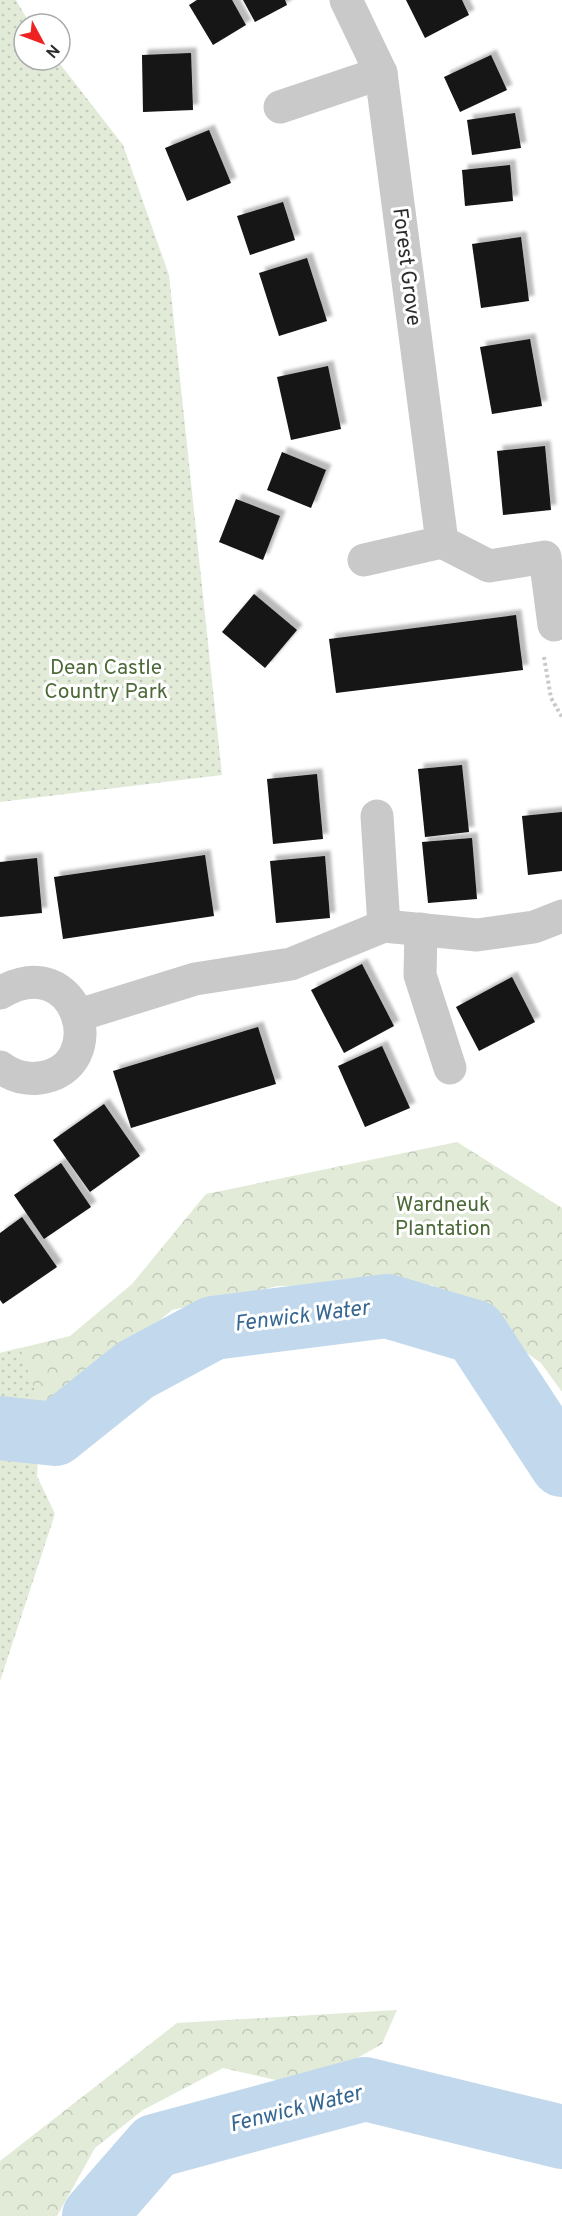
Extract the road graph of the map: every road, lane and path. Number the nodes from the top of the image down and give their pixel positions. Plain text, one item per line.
1 (345, 0) edge
2 (381, 73) junction
3 (280, 107) dead end
4 (442, 542) junction
5 (364, 560) dead end
6 (555, 626) joint
7 (562, 717) edge
8 (377, 816) dead end
9 (562, 916) edge
10 (384, 926) junction
11 (422, 929) junction
12 (0, 993) edge
13 (78, 1015) junction
14 (0, 1067) edge
15 (450, 1068) dead end

1 - 2 street, Forest Grove
2 - 3 street
2 - 4 street, Forest Grove
4 - 5 street
4 - 6 street
6 - 7 path
8 - 10 street
9 - 11 street
10 - 11 street
10 - 13 street
11 - 15 street
12 - 13 street
13 - 14 street

